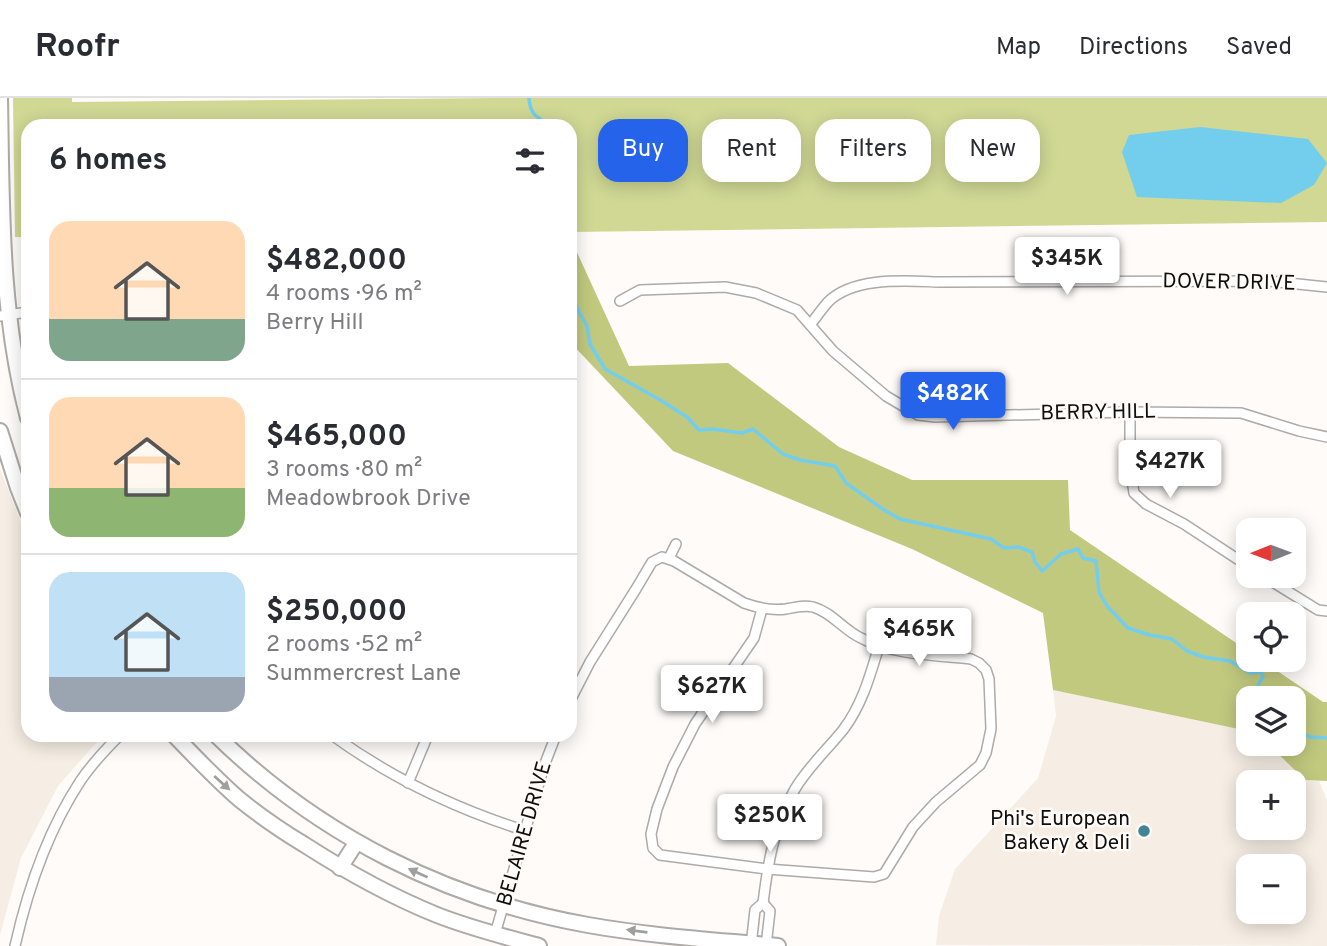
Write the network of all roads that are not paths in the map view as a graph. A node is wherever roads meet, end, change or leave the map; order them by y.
1 (0, 98) edge
2 (1327, 287) edge
3 (620, 301) dead end
4 (4, 315) edge
5 (811, 324) junction
6 (21, 391) edge
7 (1130, 412) junction
8 (0, 431) edge
9 (1327, 437) edge
10 (21, 496) edge
11 (676, 544) dead end
12 (670, 558) junction
13 (1236, 558) edge
14 (1282, 588) edge
15 (762, 609) junction
16 (1327, 611) edge
17 (879, 646) junction
18 (577, 687) edge
19 (113, 742) edge
20 (181, 742) edge
21 (223, 742) edge
22 (341, 742) edge
23 (425, 742) edge
24 (553, 742) edge
25 (408, 783) junction
26 (526, 831) junction
27 (356, 843) junction
28 (340, 867) junction
29 (767, 869) junction
30 (763, 903) junction
31 (505, 905) junction
32 (495, 934) junction
33 (763, 945) edge
34 (15, 946) edge
35 (540, 946) edge

1 - 4 main road
2 - 5 street, DOVER DRIVE
3 - 5 street, BERRY HILL
4 - 6 main road
5 - 7 street, BERRY HILL
7 - 9 street, BERRY HILL
7 - 13 street
8 - 10 main road
11 - 12 street
12 - 15 street
12 - 18 street
14 - 16 street
15 - 17 street
15 - 29 street
17 - 29 street
17 - 29 street
19 - 34 street
20 -> 28 main road
21 - 27 main road
22 - 25 street
23 - 25 street
24 - 26 street, BELAIRE DRIVE
25 - 26 street
26 - 31 street, BELAIRE DRIVE
27 - 28 main road
31 -> 27 main road
28 - 32 main road
29 - 30 street
30 - 33 street
30 - 33 street
31 - 32 street, BELAIRE DRIVE
33 -> 31 main road
32 - 35 main road

